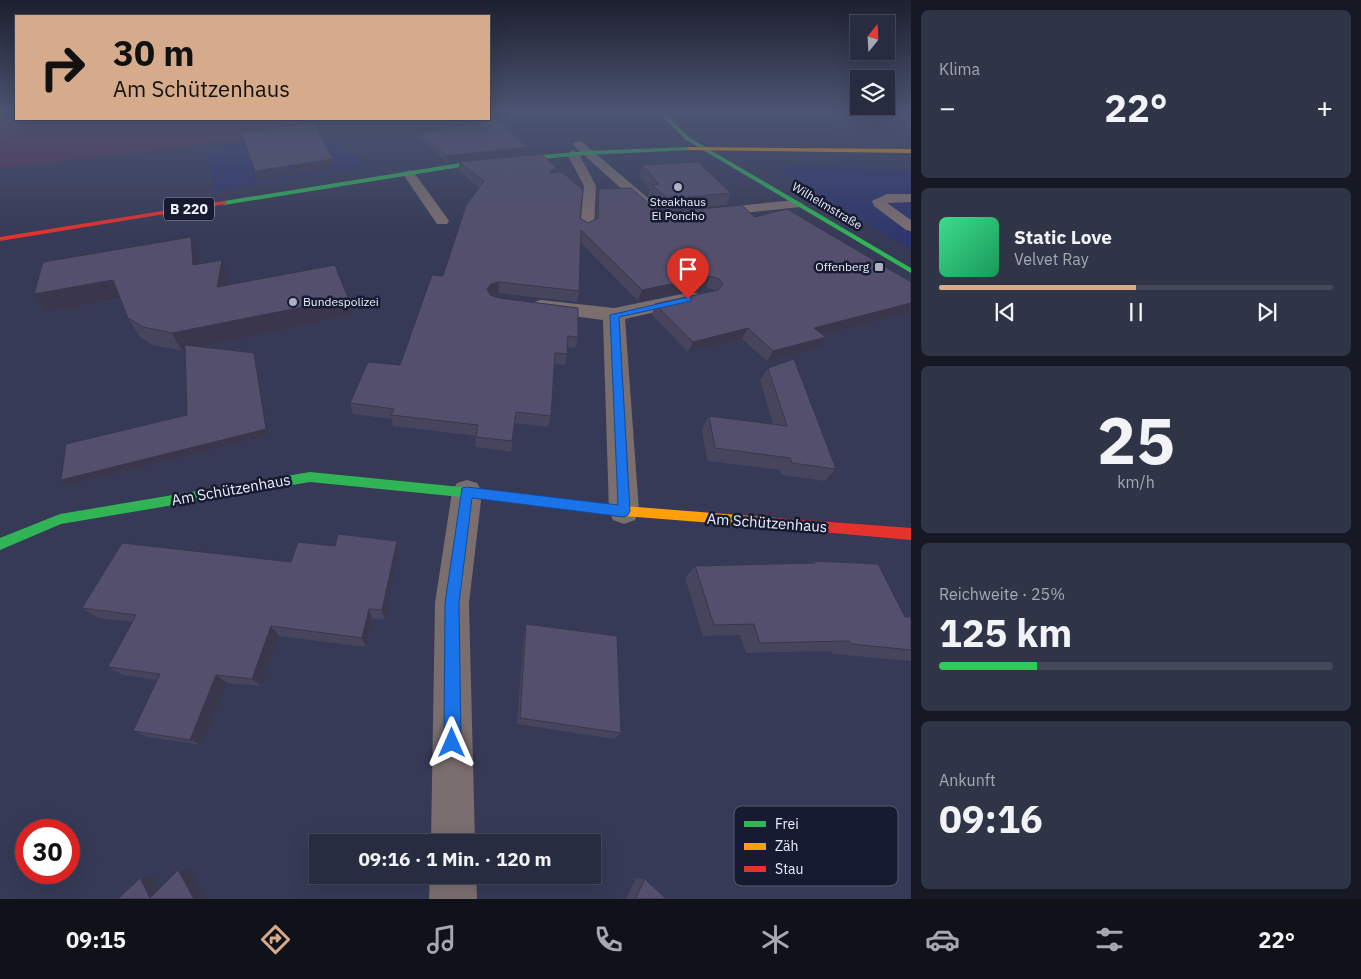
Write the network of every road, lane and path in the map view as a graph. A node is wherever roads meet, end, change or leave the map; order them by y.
1 (555, 153) edge
2 (580, 153) edge
3 (583, 153) edge
4 (712, 153) edge
5 (749, 153) edge
6 (409, 174) junction
7 (748, 175) junction
8 (911, 198) edge
9 (796, 204) junction
10 (700, 214) edge
11 (662, 218) edge
12 (442, 221) dead end
13 (911, 227) edge
14 (587, 228) edge
15 (0, 239) edge
16 (911, 271) edge
17 (706, 295) edge
18 (518, 303) edge
19 (614, 315) junction
20 (467, 492) junction
21 (624, 511) junction
22 (911, 534) edge
23 (0, 544) edge
24 (453, 834) edge
25 (453, 884) edge
26 (454, 899) edge

1 - 6 main road, B 220
2 - 14 lane
3 - 11 lane
4 - 7 main road, Wilhelmstraße
5 - 7 main road
6 - 12 lane
6 - 15 main road, B 220
7 - 9 main road, Wilhelmstraße
8 - 13 lane
9 - 10 lane
9 - 16 main road, Wilhelmstraße
17 - 19 street
18 - 19 street
19 - 21 street
20 - 21 main road, Am Schützenhaus
20 - 23 main road, Am Schützenhaus
20 - 24 street
21 - 22 main road, Am Schützenhaus
25 - 26 street

